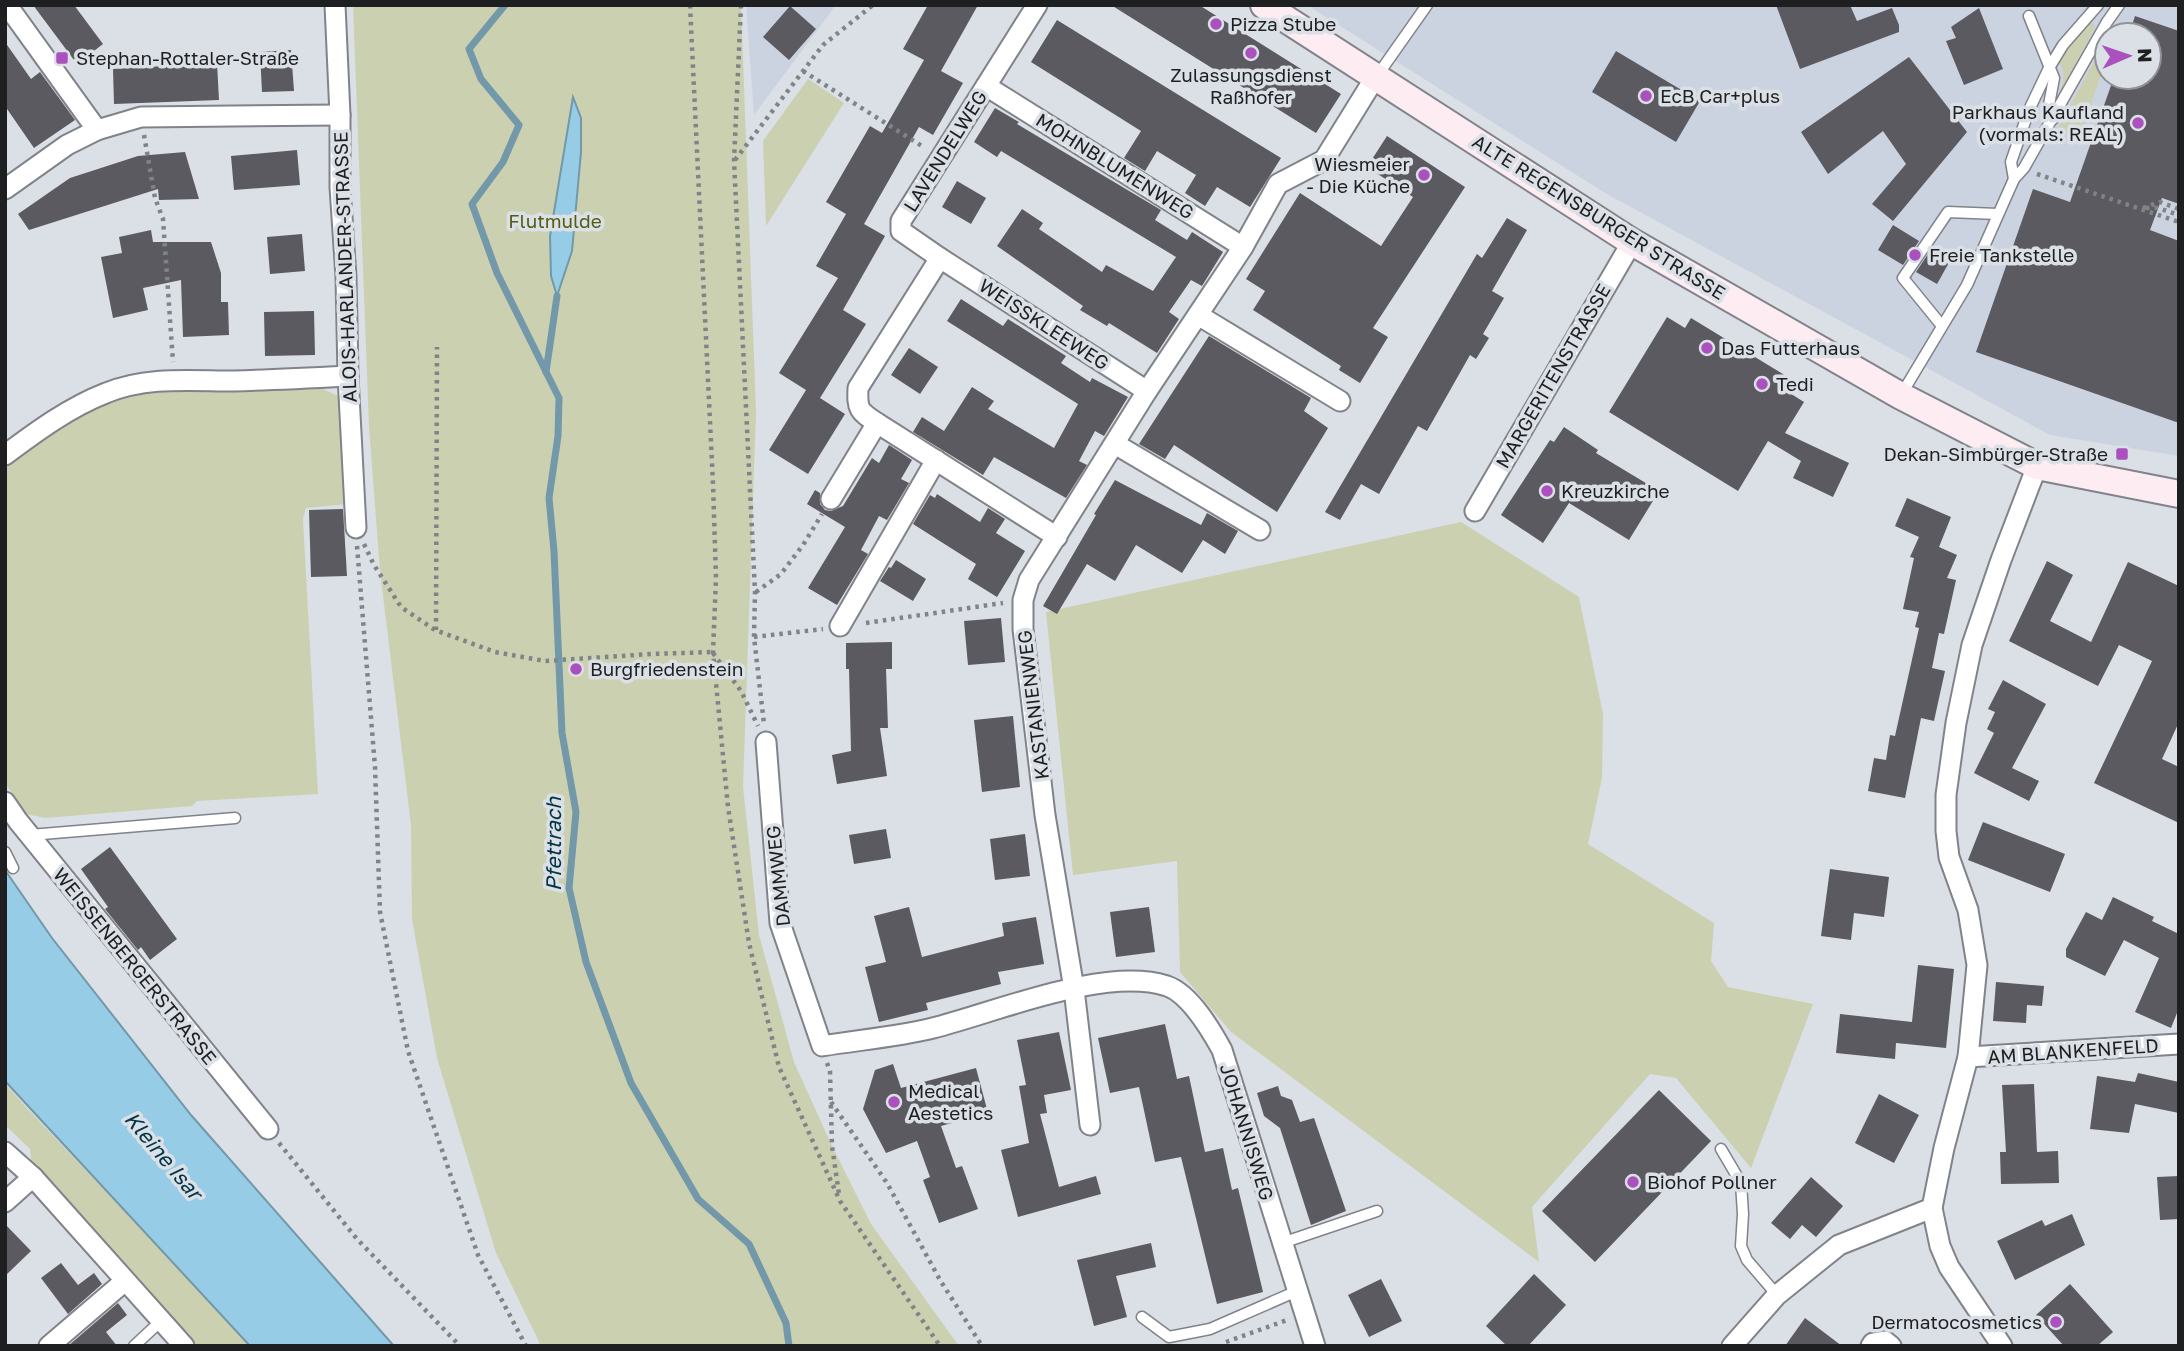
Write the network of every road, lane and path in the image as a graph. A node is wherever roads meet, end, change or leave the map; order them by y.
1 (7, 5) edge
2 (335, 5) edge
3 (690, 5) edge
4 (741, 5) edge
5 (873, 5) edge
6 (1037, 5) edge
7 (1264, 5) edge
8 (1427, 5) edge
9 (2098, 5) edge
10 (2119, 5) edge
11 (2029, 16) dead end
12 (2049, 68) junction
13 (803, 71) junction
14 (1376, 76) junction
15 (986, 86) junction
16 (340, 114) junction
17 (141, 117) junction
18 (2053, 119) junction
19 (97, 130) junction
20 (940, 158) junction
21 (734, 160) junction
22 (2024, 168) junction
23 (2014, 179) junction
24 (5, 189) edge
25 (2141, 208) junction
26 (2179, 209) edge
27 (1998, 214) junction
28 (2179, 215) edge
29 (2179, 222) edge
30 (1632, 242) junction
31 (1243, 247) junction
32 (940, 258) junction
33 (1198, 314) junction
34 (1942, 326) junction
35 (438, 347) dead end
36 (348, 376) junction
37 (174, 381) junction
38 (1147, 391) junction
39 (1901, 396) junction
40 (1340, 401) dead end
41 (877, 423) junction
42 (1115, 444) junction
43 (5, 454) edge
44 (936, 460) junction
45 (2036, 466) junction
46 (2179, 494) edge
47 (831, 499) joint
48 (1475, 510) dead end
49 (356, 528) junction
50 (1260, 530) dead end
51 (1057, 537) junction
52 (755, 593) junction
53 (1023, 600) junction
54 (839, 626) junction
55 (436, 630) junction
56 (754, 637) junction
57 (713, 653) junction
58 (766, 742) junction
59 (5, 802) edge
60 (235, 818) dead end
61 (29, 835) junction
62 (5, 852) edge
63 (13, 868) dead end
64 (1074, 989) junction
65 (2179, 1044) edge
66 (822, 1046) junction
67 (1968, 1057) junction
68 (831, 1102) junction
69 (1090, 1125) dead end
70 (268, 1129) joint
71 (1721, 1149) dead end
72 (5, 1152) edge
73 (33, 1177) junction
74 (5, 1202) edge
75 (840, 1202) dead end
76 (1932, 1208) junction
77 (1377, 1211) dead end
78 (1282, 1243) junction
79 (125, 1281) junction
80 (1297, 1290) junction
81 (1777, 1295) junction
82 (1305, 1313) junction
83 (1142, 1317) dead end
84 (162, 1320) junction
85 (50, 1346) edge
86 (134, 1346) edge
87 (184, 1346) edge
88 (460, 1346) edge
89 (526, 1346) edge
90 (982, 1346) edge
91 (1215, 1346) edge
92 (1315, 1346) edge
93 (1732, 1346) edge
94 (1871, 1346) edge
95 (1891, 1346) edge
96 (2002, 1346) edge

1 - 19 street
2 - 16 street, ALOIS-HARLANDER-STRASSE
3 - 57 path
4 - 21 path
5 - 13 path
6 - 15 street, LAVENDELWEG
7 - 14 street, ALTE REGENSBURGER STRASSE
8 - 14 lane
9 - 12 lane
10 - 18 lane
11 - 12 lane
12 - 18 lane
12 - 23 lane
13 - 20 path
13 - 21 path
14 - 30 street, ALTE REGENSBURGER STRASSE
14 - 31 street, KASTANIENWEG
15 - 20 street, LAVENDELWEG
15 - 31 street, MOHNBLUMENWEG
16 - 17 street
16 - 36 street, ALOIS-HARLANDER-STRASSE
17 - 19 street
17 - 37 path
18 - 22 lane
19 - 24 street
20 - 32 street, LAVENDELWEG
21 - 52 path
22 - 23 lane
22 - 25 path
23 - 27 lane
25 - 26 path
25 - 28 path
25 - 29 path
27 - 34 lane
27 - 34 lane
30 - 39 street, ALTE REGENSBURGER STRASSE
30 - 48 street, MARGERITENSTRASSE
31 - 33 street, KASTANIENWEG
32 - 38 street, WEISSKLEEWEG
32 - 41 street
33 - 38 street, KASTANIENWEG
33 - 40 street
34 - 39 lane
35 - 55 path
36 - 37 street
36 - 49 street, ALOIS-HARLANDER-STRASSE
37 - 43 street
38 - 42 street, KASTANIENWEG
39 - 45 street, ALTE REGENSBURGER STRASSE
41 - 44 street
41 - 47 street
42 - 50 street
42 - 51 street, KASTANIENWEG
44 - 51 street
44 - 54 street
45 - 46 street, ALTE REGENSBURGER STRASSE
45 - 67 street
47 - 52 path
49 - 55 path
49 - 89 path
51 - 53 street, KASTANIENWEG
52 - 56 path
53 - 54 path
53 - 64 street, KASTANIENWEG
54 - 56 path
55 - 57 path
56 - 58 path
57 - 58 path
58 - 66 street, DAMMWEG
59 - 61 street, WEISSENBERGERSTRASSE
60 - 61 lane
61 - 70 street, WEISSENBERGERSTRASSE
62 - 63 lane
64 - 66 street, JOHANNISWEG
64 - 69 street
64 - 78 street, JOHANNISWEG
65 - 67 street, AM BLANKENFELD
66 - 68 path
67 - 76 street
68 - 75 path
68 - 90 path
70 - 88 path
71 - 81 lane
72 - 73 street
73 - 74 street
73 - 79 street
76 - 81 street
76 - 96 street
77 - 78 lane
78 - 80 street, JOHANNISWEG
79 - 84 street
79 - 85 street
80 - 82 street, JOHANNISWEG
80 - 83 lane
81 - 93 street
82 - 91 path
82 - 92 street, JOHANNISWEG
84 - 86 lane
84 - 87 street
94 - 95 street

